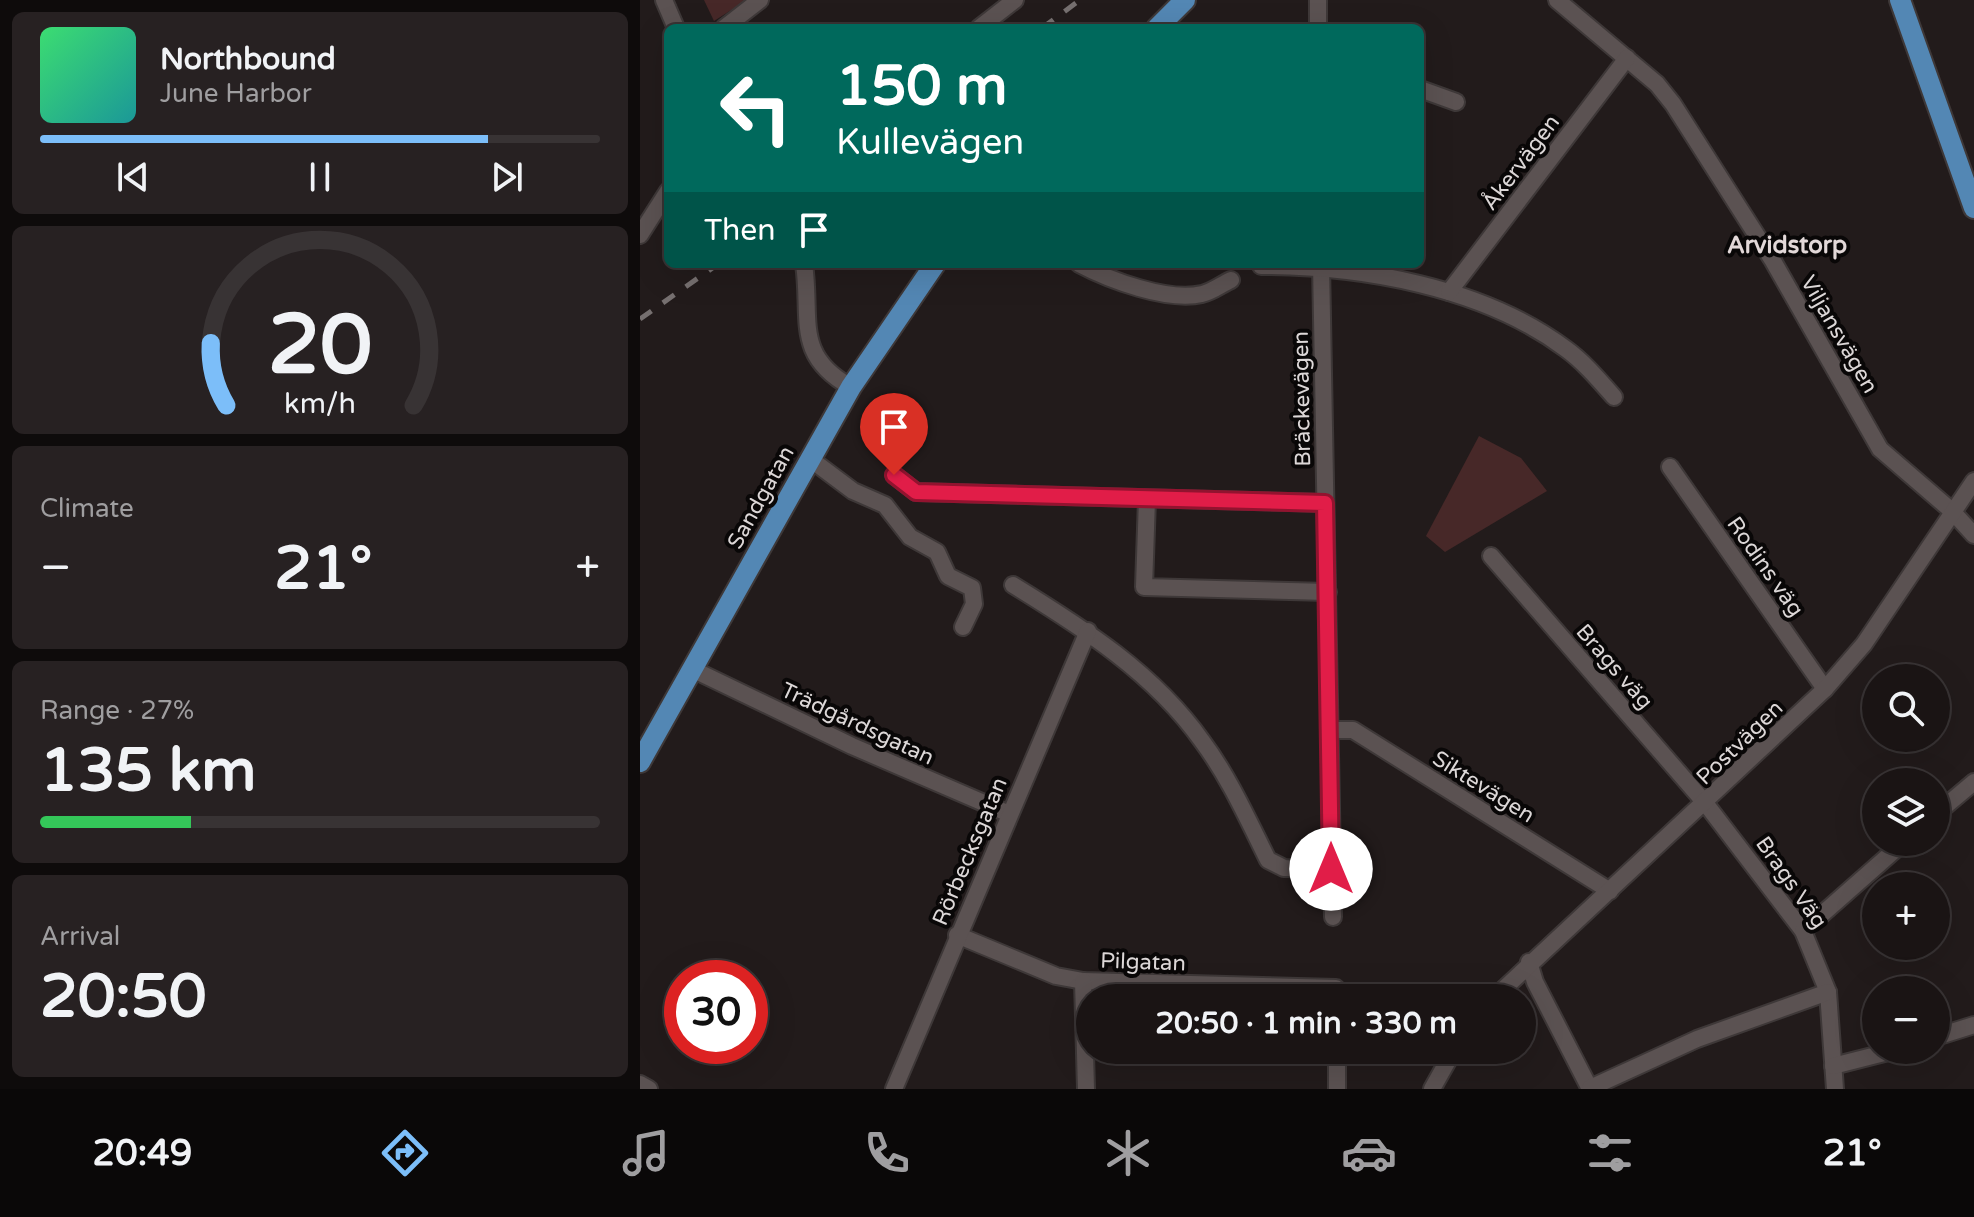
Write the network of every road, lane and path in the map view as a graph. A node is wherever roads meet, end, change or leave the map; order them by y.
1 (664, 0) edge
2 (760, 0) edge
3 (1015, 0) edge
4 (1185, 0) edge
5 (1318, 0) edge
6 (1557, 0) edge
7 (1900, 0) edge
8 (674, 24) edge
9 (729, 24) edge
10 (984, 24) edge
11 (1161, 24) edge
12 (1318, 24) edge
13 (1627, 58) junction
14 (1424, 90) edge
15 (1456, 102) dead end
16 (664, 197) edge
17 (1974, 208) edge
18 (640, 235) edge
19 (804, 268) edge
20 (932, 268) edge
21 (1089, 268) edge
22 (1321, 268) edge
23 (1335, 268) edge
24 (1231, 280) dead end
25 (1449, 292) junction
26 (851, 387) junction
27 (1614, 397) dead end
28 (809, 458) junction
29 (1670, 467) dead end
30 (894, 475) dead end
31 (1974, 481) edge
32 (1147, 499) junction
33 (1325, 503) junction
34 (1952, 511) junction
35 (1974, 535) edge
36 (1491, 556) dead end
37 (1013, 585) dead end
38 (1328, 592) junction
39 (963, 627) dead end
40 (1088, 631) junction
41 (692, 669) junction
42 (1825, 689) junction
43 (1331, 730) junction
44 (640, 762) edge
45 (1974, 782) edge
46 (1950, 802) edge
47 (1706, 804) junction
48 (1007, 813) junction
49 (1888, 856) edge
50 (1331, 869) junction
51 (1610, 891) junction
52 (1333, 917) dead end
53 (1803, 931) junction
54 (957, 935) junction
55 (1529, 962) junction
56 (1083, 981) junction
57 (1235, 984) edge
58 (1508, 984) edge
59 (1828, 992) junction
60 (1974, 1025) edge
61 (1950, 1033) edge
62 (1862, 1059) edge
63 (1337, 1064) edge
64 (1446, 1064) edge
65 (1833, 1066) junction
66 (640, 1084) edge
67 (649, 1089) edge
68 (894, 1089) edge
69 (1086, 1089) edge
70 (1337, 1089) edge
71 (1432, 1089) edge
72 (1590, 1089) edge
73 (1835, 1089) edge

1 - 8 street
2 - 9 street
3 - 10 street
4 - 11 main road
5 - 12 street
6 - 13 street, Viljansvägen
7 - 17 main road
13 - 25 street, Åkervägen
13 - 34 street, Viljansvägen
14 - 15 street
16 - 18 street
19 - 26 street
20 - 26 main road, Sandgatan
21 - 24 street
22 - 33 street, Bräckevägen
23 - 25 street
25 - 27 street
26 - 28 main road, Sandgatan
28 - 39 street
28 - 41 main road, Sandgatan
29 - 42 street, Rodins väg
30 - 32 street
31 - 34 street, Postvägen
32 - 33 street
32 - 38 street
33 - 38 street, Bräckevägen
34 - 35 street, Viljansvägen
34 - 42 street, Postvägen
36 - 47 street, Brags väg
37 - 40 street
38 - 43 street, Bräckevägen
40 - 48 street, Rörbecksgatan
40 - 50 street
41 - 44 main road, Sandgatan
41 - 48 street, Trädgårdsgatan
42 - 47 street, Postvägen
43 - 50 street, Bräckevägen
43 - 51 street, Siktevägen
45 - 46 street
47 - 51 street, Postvägen
47 - 53 street, Brags Väg
48 - 54 street, Rörbecksgatan
49 - 53 street
50 - 52 street, Bräckevägen
51 - 55 street, Postvägen
53 - 59 street, Brags Väg
54 - 56 street, Pilgatan
54 - 68 street, Rörbecksgatan
55 - 58 street, Postvägen
55 - 72 street
56 - 57 street, Pilgatan
56 - 69 street
59 - 65 street, Brags Väg
59 - 72 street
60 - 61 street
62 - 65 street
63 - 70 street
64 - 71 street
65 - 73 street, Brags Väg
66 - 67 street

